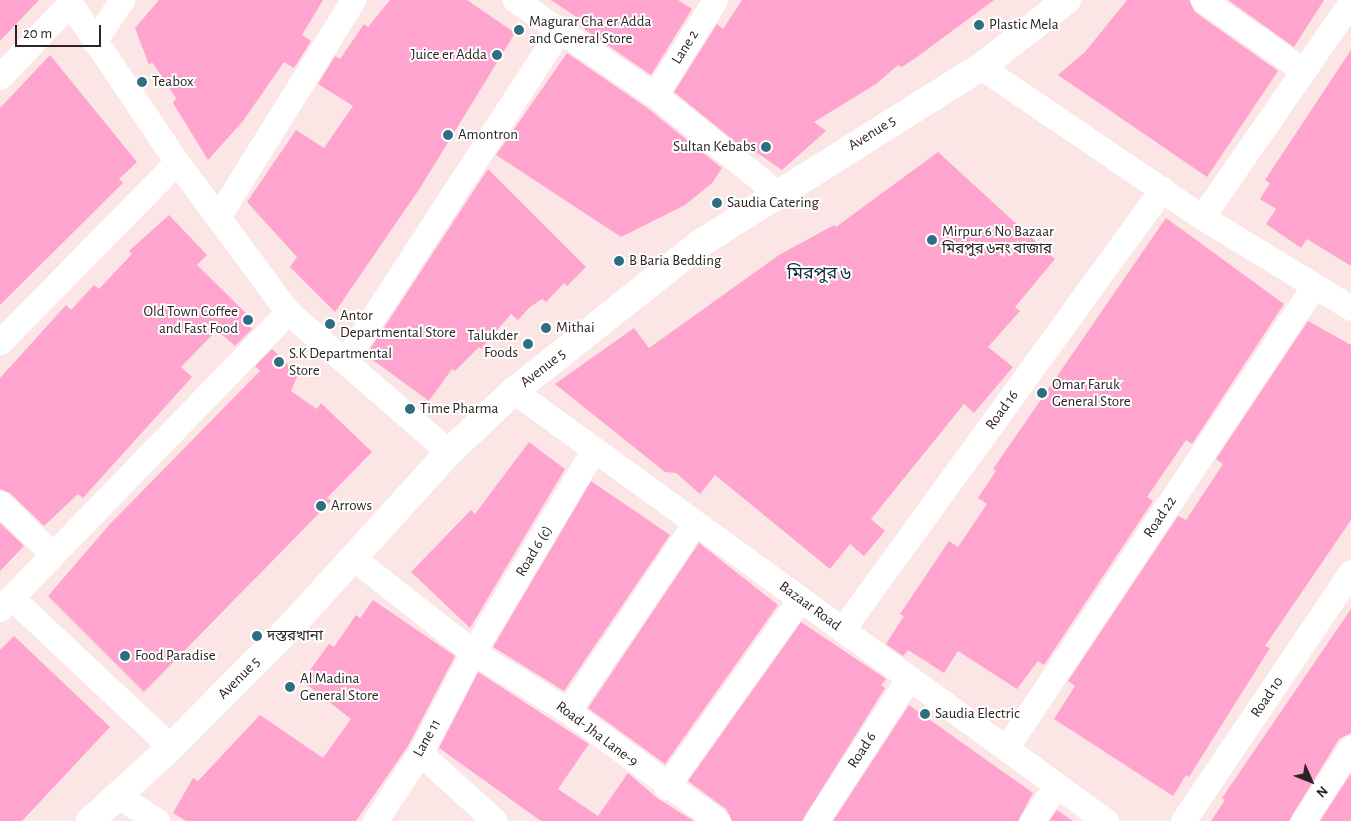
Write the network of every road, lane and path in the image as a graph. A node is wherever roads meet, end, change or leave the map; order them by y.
1 (122, 0) edge
2 (354, 0) edge
3 (515, 0) edge
4 (715, 0) edge
5 (1067, 0) edge
6 (1202, 0) edge
7 (69, 1) edge
8 (1351, 2) edge
9 (560, 30) junction
10 (94, 40) junction
11 (981, 66) junction
12 (1304, 71) junction
13 (0, 77) edge
14 (655, 95) junction
15 (177, 162) junction
16 (1162, 190) junction
17 (776, 192) junction
18 (218, 217) junction
19 (1202, 218) junction
20 (1314, 286) junction
21 (1351, 308) edge
22 (288, 312) junction
23 (0, 342) edge
24 (346, 359) junction
25 (514, 391) junction
26 (594, 449) junction
27 (449, 452) junction
28 (0, 503) edge
29 (695, 523) junction
30 (52, 554) junction
31 (353, 558) junction
32 (1351, 572) edge
33 (800, 599) junction
34 (6, 603) edge
35 (842, 630) junction
36 (473, 652) junction
37 (909, 678) junction
38 (568, 711) junction
39 (171, 747) junction
40 (1351, 747) edge
41 (1006, 748) junction
42 (420, 753) junction
43 (1056, 786) junction
44 (666, 787) junction
45 (117, 795) junction
46 (90, 821) edge
47 (156, 821) edge
48 (375, 821) edge
49 (495, 821) edge
50 (718, 821) edge
51 (816, 821) edge
52 (1032, 821) edge
53 (1106, 821) edge
54 (1182, 821) edge
55 (1303, 821) edge

1 - 10 street
2 - 18 street
3 - 9 street
4 - 14 street, Lane 2
5 - 11 street, Avenue 5
6 - 12 street
7 - 10 street
7 - 13 street
8 - 12 street
9 - 14 street
9 - 24 street
10 - 15 street
11 - 16 street
11 - 17 street, Avenue 5
12 - 19 street
14 - 17 street
15 - 18 street
15 - 23 street
16 - 19 street
16 - 35 street, Road 16
17 - 25 street, Avenue 5
18 - 22 street
19 - 20 street
20 - 21 street
20 - 41 street, Road 22
22 - 24 street
22 - 30 street
24 - 27 street
25 - 26 street, Bazaar Road
25 - 27 street, Avenue 5
26 - 29 street, Bazaar Road
26 - 36 street, Road 6 (c)
27 - 31 street, Avenue 5
28 - 30 street
29 - 33 street, Bazaar Road
29 - 38 street
30 - 34 street
31 - 36 street, Road- Jha Lane-9
31 - 39 street, Avenue 5
32 - 54 street, Road 10
33 - 35 street, Bazaar Road
33 - 44 street
34 - 39 street
35 - 37 street, Bazaar Road
36 - 38 street, Road- Jha Lane-9
36 - 42 street, Lane 11
37 - 41 street, Bazaar Road
37 - 51 street, Road 6
38 - 44 street, Road- Jha Lane-9
39 - 45 street, Avenue 5
40 - 55 street
41 - 43 street, Bazaar Road
42 - 48 street, Lane 11
42 - 49 street
43 - 52 street
43 - 53 street, Bazaar Road
44 - 50 street, Road- Jha Lane-9
45 - 46 street, Avenue 5
45 - 47 street

